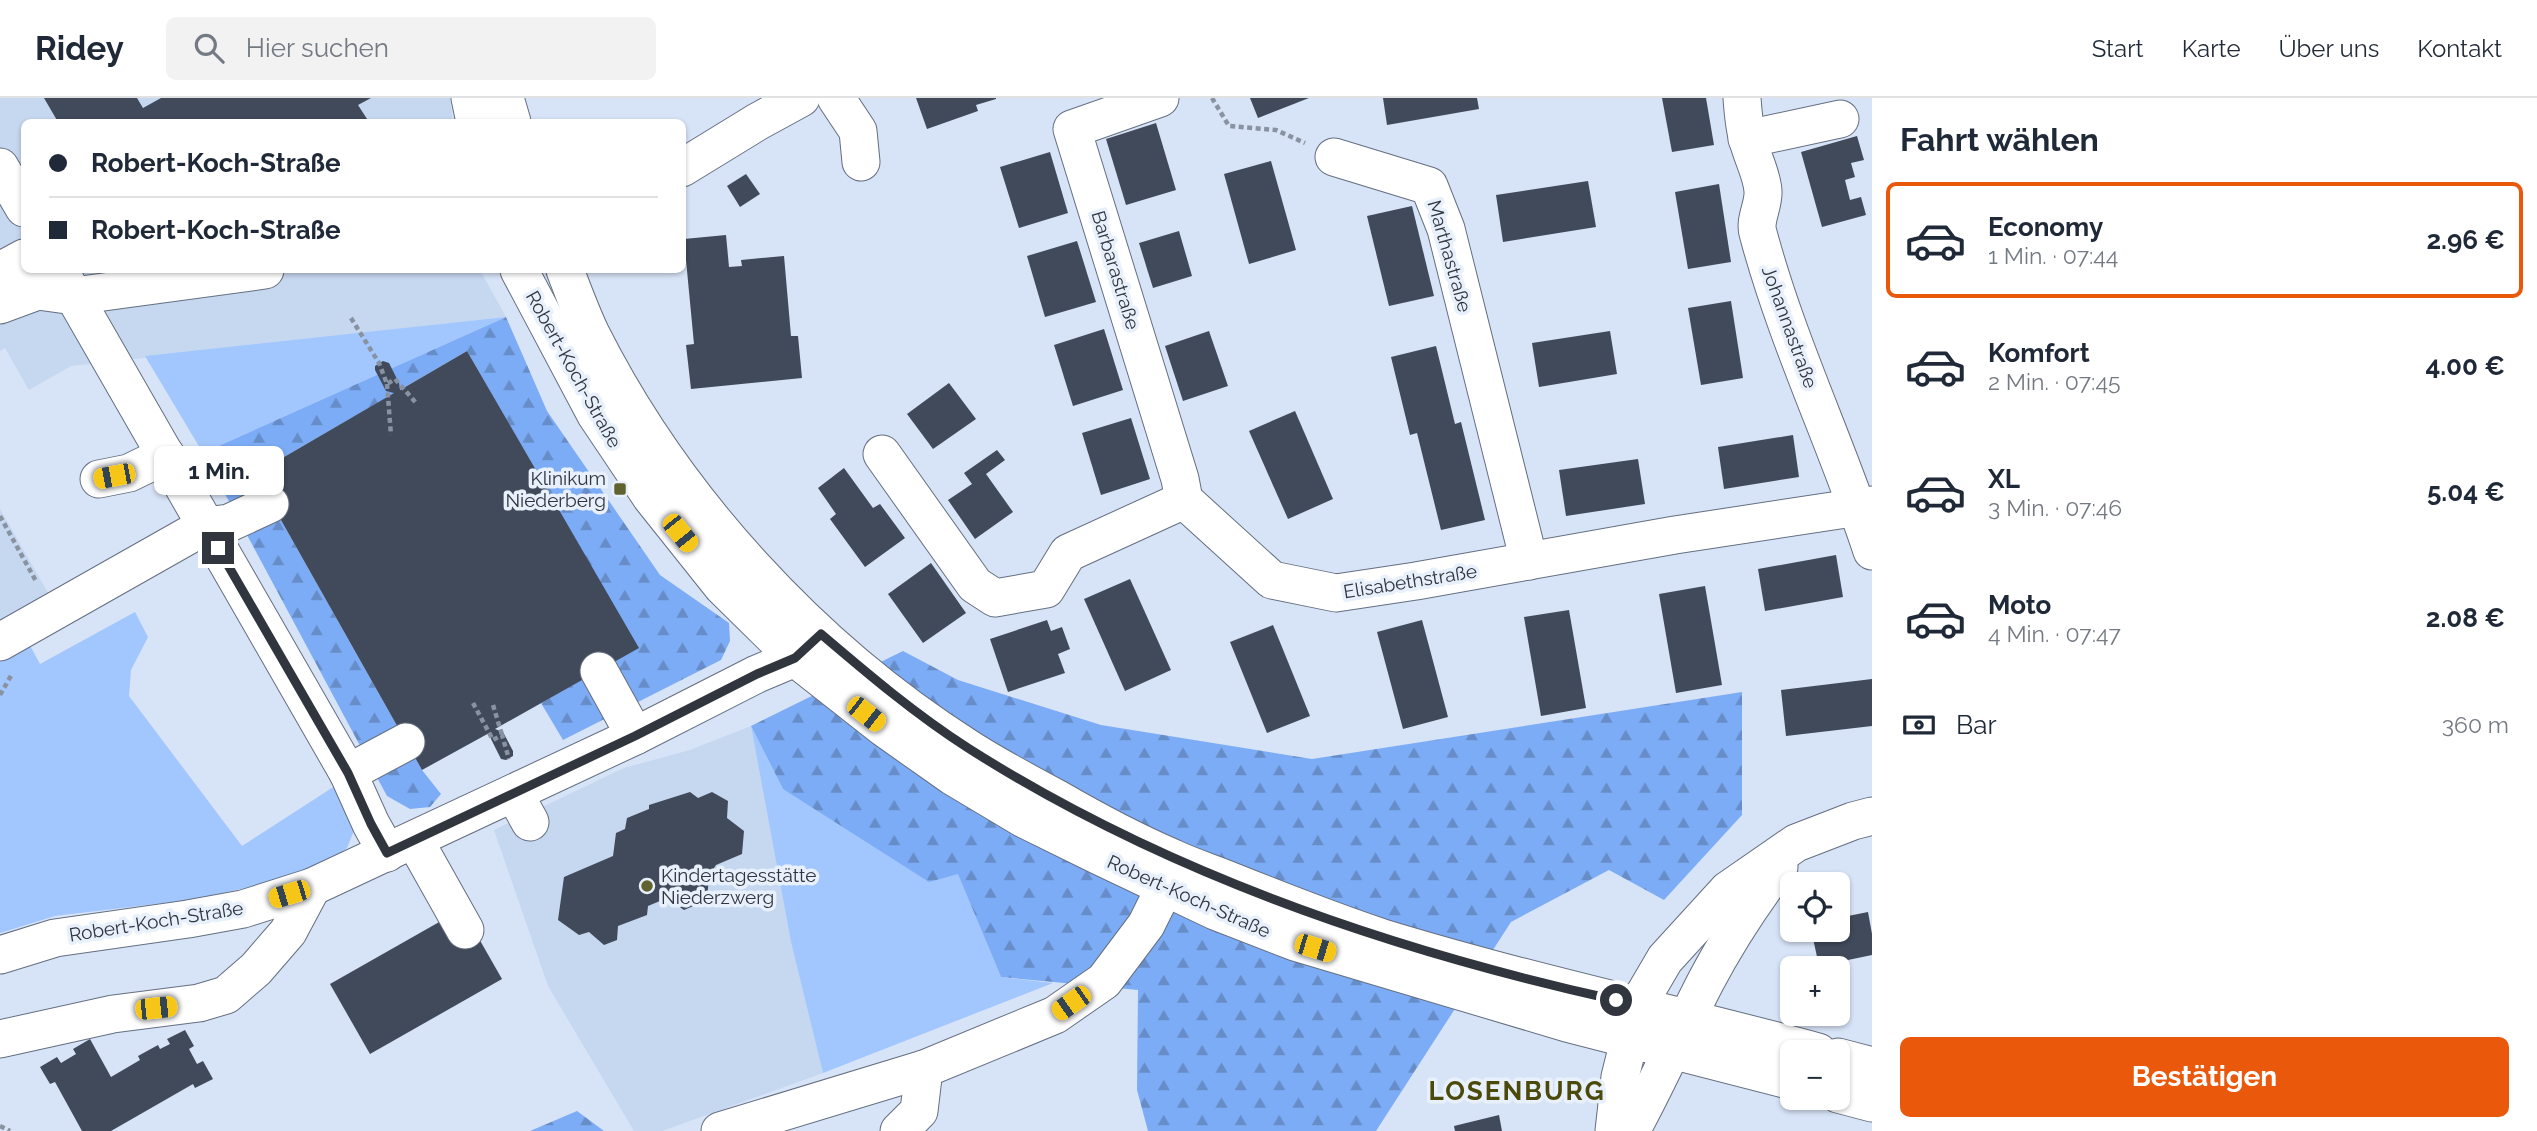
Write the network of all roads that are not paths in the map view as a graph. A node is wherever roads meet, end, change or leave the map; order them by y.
1 (470, 98) edge
2 (505, 98) edge
3 (801, 98) edge
4 (836, 98) edge
5 (1160, 98) edge
6 (1742, 98) edge
7 (474, 119) edge
8 (511, 119) edge
9 (1840, 119) dead end
10 (757, 122) junction
11 (686, 137) edge
12 (1747, 139) junction
13 (1334, 157) road end
14 (861, 162) dead end
15 (686, 166) edge
16 (0, 167) edge
17 (21, 203) edge
18 (21, 260) edge
19 (0, 271) edge
20 (219, 273) edge
21 (521, 273) edge
22 (566, 273) edge
23 (67, 283) edge
24 (0, 305) edge
25 (883, 454) dead end
26 (166, 456) junction
27 (99, 479) dead end
28 (1184, 500) junction
29 (270, 504) dead end
30 (1865, 505) edge
31 (205, 526) junction
32 (1872, 551) edge
33 (1529, 561) junction
34 (0, 642) edge
35 (808, 646) junction
36 (599, 671) dead end
37 (635, 736) junction
38 (406, 741) dead end
39 (353, 785) junction
40 (1872, 816) edge
41 (1796, 844) junction
42 (401, 847) junction
43 (1169, 873) junction
44 (312, 887) junction
45 (465, 930) dead end
46 (0, 955) edge
47 (1633, 1022) junction
48 (1679, 1034) junction
49 (0, 1039) edge
50 (1780, 1047) edge
51 (1850, 1060) edge
52 (1872, 1066) edge
53 (924, 1069) junction
54 (1780, 1076) edge
55 (1850, 1097) edge
56 (1872, 1103) edge
57 (720, 1131) edge
58 (899, 1131) edge
59 (1614, 1131) edge
60 (1631, 1131) edge

1 - 7 street
2 - 8 street
3 - 10 street
4 - 14 street
5 - 28 street, Barbarastraße
6 - 12 street, Johannastraße
9 - 12 street
10 - 11 street
10 - 15 street
12 - 30 street, Johannastraße
13 - 33 street, Marthastraße
16 - 17 street
18 - 19 street
20 - 23 street
21 - 35 street, Robert-Koch-Straße
22 - 35 street, Robert-Koch-Straße
23 - 24 street
23 - 26 street
25 - 28 street
26 - 27 street
26 - 31 street
28 - 33 street, Elisabethstraße
29 - 31 street
30 - 32 street, Johannastraße
30 - 33 street, Elisabethstraße
31 - 34 street
31 - 39 street
35 - 37 street, Robert-Koch-Straße
35 - 43 street, Robert-Koch-Straße
36 - 37 street
37 - 42 street, Robert-Koch-Straße
38 - 39 street
39 - 42 street
40 - 41 street
41 - 47 street
41 - 48 street
42 - 44 street, Robert-Koch-Straße
42 - 45 street
43 - 47 street, Robert-Koch-Straße
43 - 53 street
44 - 46 street, Robert-Koch-Straße
44 - 49 street
47 - 48 street, Robert-Koch-Straße
47 - 59 street
48 - 50 street, Robert-Koch-Straße
48 - 54 street, Robert-Koch-Straße
48 - 60 street
51 - 52 street
53 - 57 street
53 - 58 street
55 - 56 street

